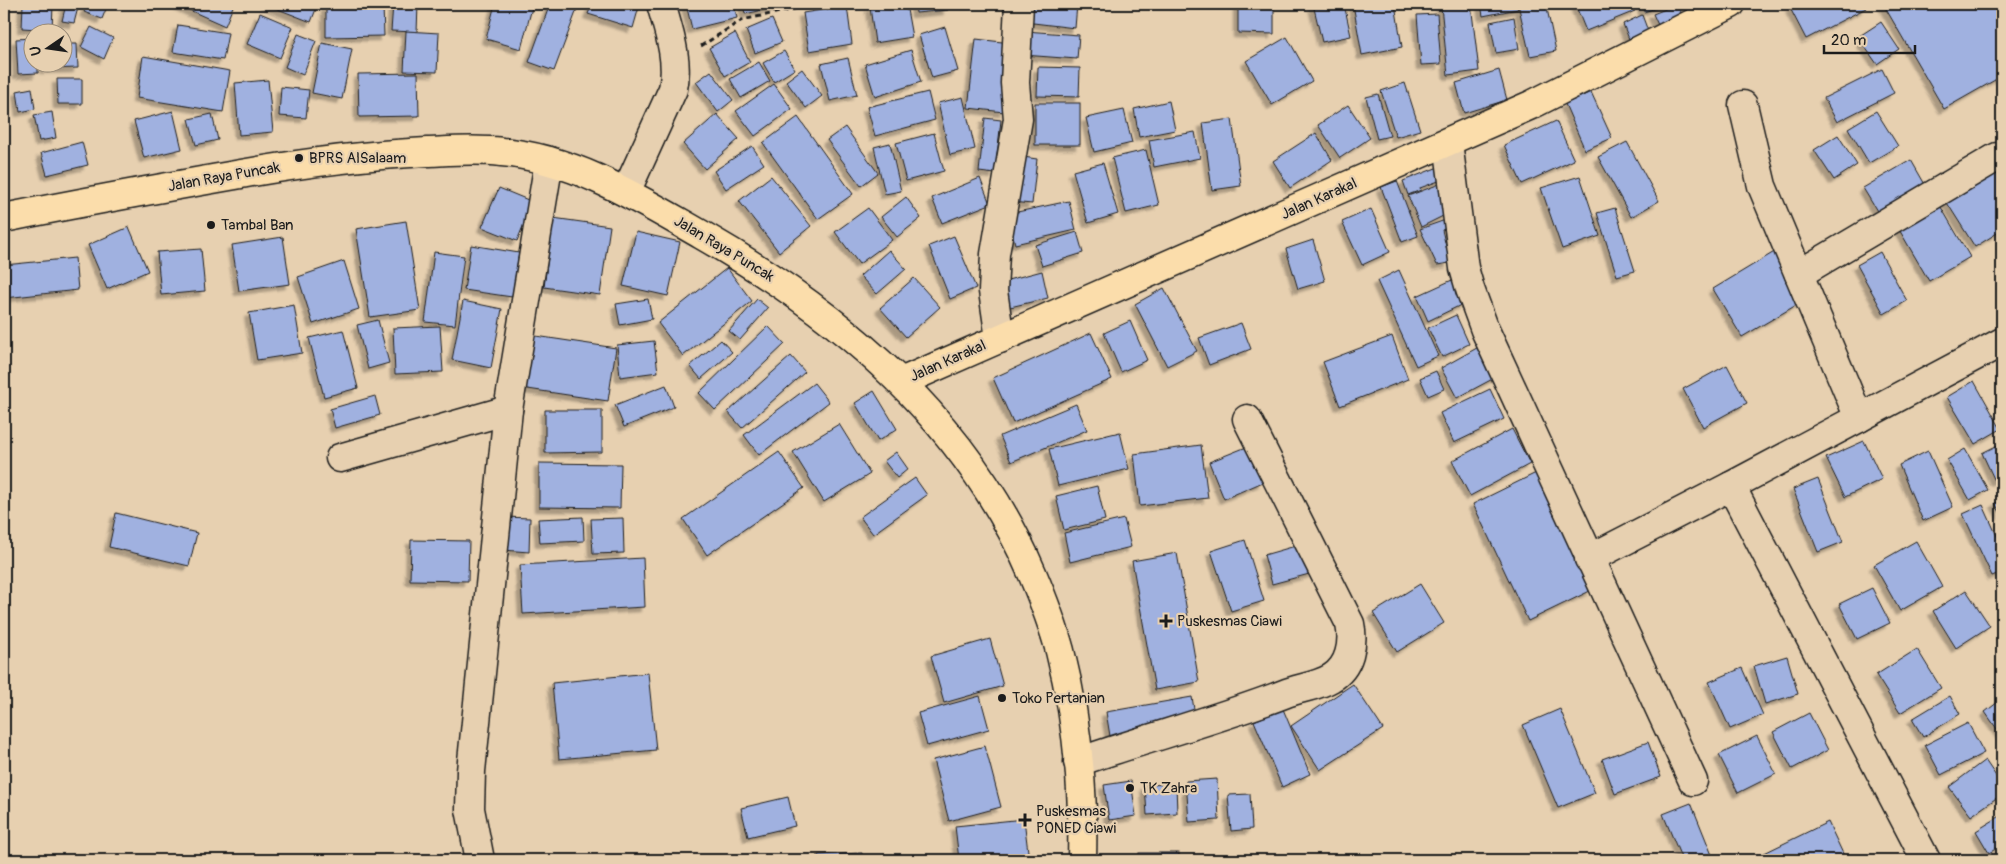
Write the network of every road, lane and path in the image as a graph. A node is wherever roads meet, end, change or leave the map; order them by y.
1 (661, 4) edge
2 (818, 4) edge
3 (1019, 4) edge
4 (1732, 4) edge
5 (675, 62) junction
6 (1743, 105) dead end
7 (1448, 142) junction
8 (1997, 157) dead end
9 (548, 160) junction
10 (626, 192) junction
11 (4, 218) edge
12 (1799, 274) junction
13 (1000, 339) junction
14 (2002, 342) edge
15 (901, 382) junction
16 (508, 410) junction
17 (1859, 418) junction
18 (1247, 419) dead end
19 (340, 458) dead end
20 (1731, 486) junction
21 (1589, 559) junction
22 (1078, 762) junction
23 (1693, 781) dead end
24 (480, 860) edge
25 (1082, 860) edge
26 (1926, 860) edge

1 - 5 street
2 - 5 path
3 - 13 street
4 - 7 main road, Jalan Karakal
5 - 10 street
6 - 12 street
7 - 13 main road, Jalan Karakal
7 - 21 street
8 - 12 street
9 - 10 main road, Jalan Raya Puncak
9 - 11 main road, Jalan Raya Puncak
9 - 16 street
10 - 15 main road, Jalan Raya Puncak
12 - 17 street
13 - 15 main road, Jalan Karakal
14 - 17 street
15 - 22 main road, Jalan Raya Puncak
16 - 19 street
16 - 24 street
17 - 20 street
18 - 22 street
20 - 21 street
20 - 26 street
21 - 23 street
22 - 25 main road, Jalan Raya Puncak

